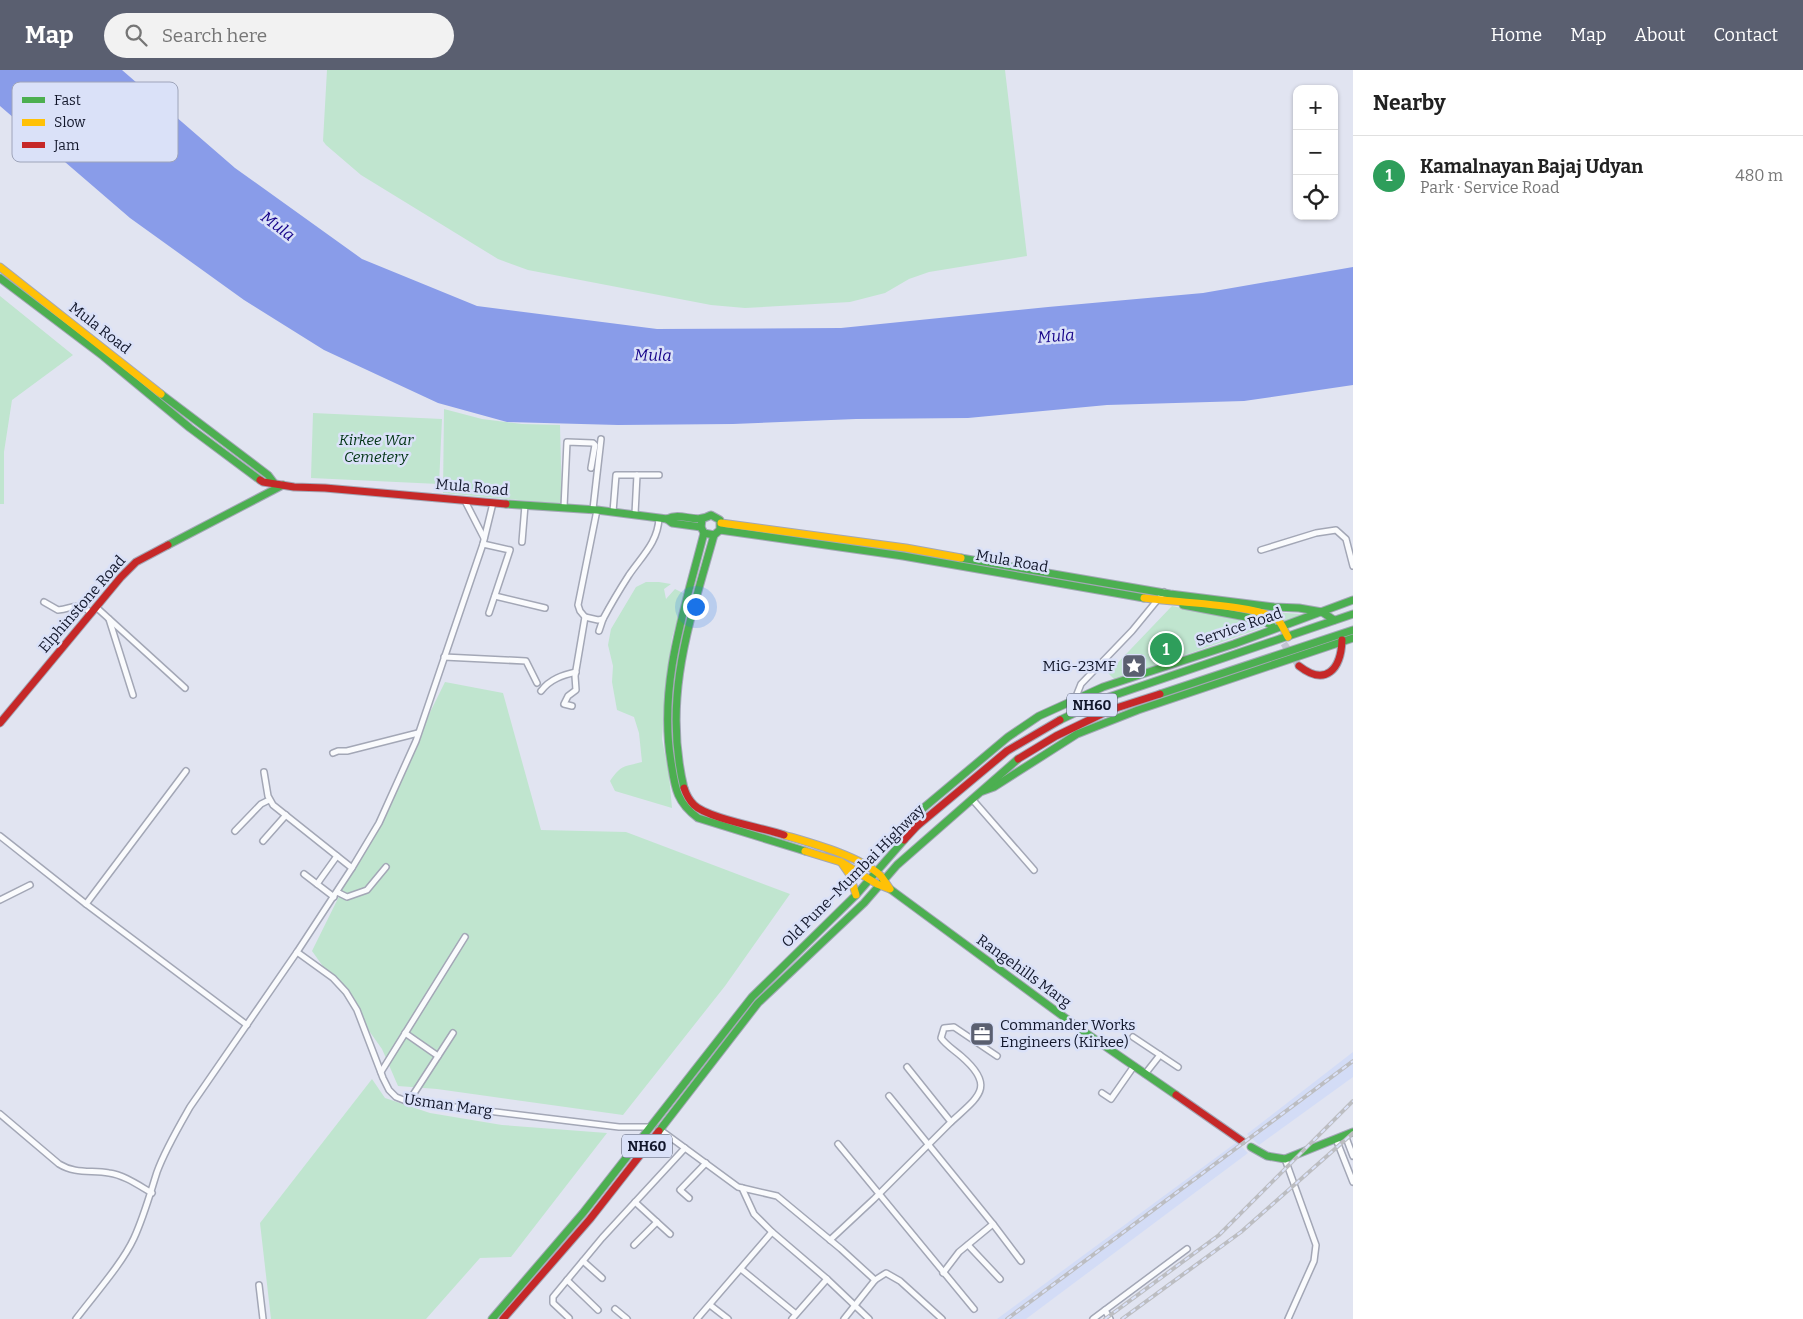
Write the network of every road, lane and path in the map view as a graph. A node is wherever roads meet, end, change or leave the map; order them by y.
1 (1, 269) edge
2 (0, 278) edge
3 (166, 403) junction
4 (209, 431) junction
5 (203, 438) junction
6 (601, 439) dead end
7 (591, 468) dead end
8 (637, 475) junction
9 (659, 475) dead end
10 (274, 483) junction
11 (284, 485) junction
12 (465, 501) junction
13 (493, 503) junction
14 (525, 505) junction
15 (564, 508) junction
16 (595, 509) junction
17 (613, 512) junction
18 (635, 514) junction
19 (659, 518) junction
20 (702, 527) junction
21 (718, 529) junction
22 (484, 541) junction
23 (522, 542) dead end
24 (1261, 550) dead end
25 (1353, 566) edge
26 (1164, 592) junction
27 (495, 596) junction
28 (1156, 600) junction
29 (1353, 600) edge
30 (44, 602) dead end
31 (1172, 602) junction
32 (544, 608) dead end
33 (94, 610) junction
34 (489, 612) dead end
35 (1322, 612) junction
36 (1353, 614) edge
37 (585, 617) junction
38 (603, 618) junction
39 (109, 619) junction
40 (1334, 620) junction
41 (1272, 626) tunnel mouth
42 (1283, 626) junction
43 (1353, 630) edge
44 (599, 631) dead end
45 (1288, 638) junction
46 (1341, 638) junction
47 (1353, 638) edge
48 (444, 657) junction
49 (1299, 666) tunnel mouth
50 (576, 672) junction
51 (536, 683) dead end
52 (185, 688) dead end
53 (541, 691) dead end
54 (133, 696) dead end
55 (1075, 699) junction
56 (572, 706) dead end
57 (0, 722) edge
58 (418, 733) junction
59 (333, 753) dead end
60 (186, 771) dead end
61 (264, 772) dead end
62 (972, 799) junction
63 (269, 800) junction
64 (286, 814) junction
65 (917, 826) junction
66 (235, 831) dead end
67 (0, 836) edge
68 (263, 841) dead end
69 (337, 856) junction
70 (841, 862) junction
71 (386, 867) dead end
72 (352, 868) junction
73 (1034, 870) dead end
74 (876, 873) junction
75 (304, 874) dead end
76 (870, 879) junction
77 (885, 879) junction
78 (317, 884) junction
79 (30, 885) dead end
80 (879, 886) junction
81 (890, 889) junction
82 (335, 894) junction
83 (856, 895) junction
84 (0, 900) edge
85 (86, 904) junction
86 (465, 937) dead end
87 (297, 952) junction
88 (247, 1025) junction
89 (405, 1033) junction
90 (452, 1033) dead end
91 (1133, 1037) dead end
92 (1160, 1055) junction
93 (438, 1056) junction
94 (997, 1056) dead end
95 (1134, 1066) junction
96 (906, 1067) dead end
97 (1178, 1067) dead end
98 (380, 1072) junction
99 (1145, 1074) junction
100 (1102, 1093) dead end
101 (889, 1096) dead end
102 (409, 1101) junction
103 (0, 1114) edge
104 (950, 1122) junction
105 (650, 1127) junction
106 (660, 1129) junction
107 (1353, 1132) edge
108 (1345, 1136) junction
109 (1336, 1139) junction
110 (1242, 1141) dead end
111 (838, 1144) dead end
112 (930, 1144) junction
113 (1251, 1147) dead end
114 (685, 1148) junction
115 (1353, 1156) edge
116 (1285, 1159) junction
117 (706, 1163) junction
118 (1353, 1182) edge
119 (742, 1188) junction
120 (152, 1192) junction
121 (878, 1195) junction
122 (690, 1198) dead end
123 (635, 1202) junction
124 (657, 1222) junction
125 (993, 1224) junction
126 (772, 1232) junction
127 (670, 1234) dead end
128 (830, 1240) junction
129 (634, 1245) dead end
130 (968, 1245) junction
131 (1187, 1249) dead end
132 (583, 1261) junction
133 (1021, 1261) dead end
134 (741, 1269) junction
135 (943, 1273) junction
136 (602, 1278) dead end
137 (827, 1279) junction
138 (1000, 1279) dead end
139 (567, 1280) junction
140 (875, 1280) junction
141 (259, 1284) dead end
142 (710, 1305) junction
143 (856, 1305) junction
144 (615, 1309) dead end
145 (974, 1309) dead end
146 (598, 1310) dead end
147 (1105, 1310) junction
148 (794, 1317) edge
149 (569, 1318) edge
150 (76, 1319) edge
151 (263, 1319) edge
152 (492, 1319) edge
153 (503, 1319) edge
154 (627, 1319) edge
155 (696, 1319) edge
156 (728, 1319) edge
157 (844, 1319) edge
158 (869, 1319) edge
159 (942, 1319) edge
160 (1093, 1319) edge
161 (1110, 1319) edge
162 (1288, 1319) edge

1 - 3 main road, Mula Road
2 - 3 main road, Mula Road
3 - 4 main road, Mula Road
3 - 5 main road, Mula Road
4 - 5 main road
4 - 10 main road, Mula Road
5 - 10 main road, Mula Road
6 - 16 street
7 - 15 street
8 - 9 street
8 - 17 street
8 - 18 street
10 - 11 main road, Mula Road
11 - 12 main road, Mula Road
11 - 33 main road, Elphinstone Road
12 - 13 main road, Mula Road
12 - 22 street
13 - 14 main road, Mula Road
13 - 22 street
14 - 15 main road, Mula Road
14 - 23 street
15 - 16 main road, Mula Road
16 - 17 main road, Mula Road
16 - 37 street
17 - 18 main road, Mula Road
18 - 19 main road, Mula Road
19 - 20 main road, Mula Road
19 - 38 street
20 - 21 main road, Mula Road
20 - 21 main road, Mula Road
20 - 70 main road
21 - 26 main road
21 - 28 main road, Mula Road
21 - 74 main road
22 - 27 street
22 - 48 street
24 - 25 street
26 - 28 street
26 - 35 main road
27 - 32 street
27 - 34 street
28 - 31 main road, Mula Road
28 - 55 street
29 - 35 main road, Service Road
30 - 33 street
31 - 41 main road
31 - 42 main road, Mula Road
33 - 39 street
33 - 57 main road, Elphinstone Road
35 - 40 main road
35 - 42 main road, Service Road
36 - 40 main road, Old Pune–Mumbai Highway / NH60
37 - 38 street
37 - 50 street
38 - 44 street
39 - 52 street
39 - 54 street
40 - 45 main road, Old Pune–Mumbai Highway / NH60
42 - 45 main road
42 - 55 main road, Service Road
43 - 46 main road, Old Pune–Mumbai Highway / NH60
45 - 65 main road, Old Pune–Mumbai Highway / NH60
46 - 47 main road
46 - 49 main road
46 - 62 main road, Old Pune–Mumbai Highway / NH60
48 - 51 street
48 - 58 street
50 - 53 street
50 - 56 street
55 - 65 main road, Service Road
58 - 59 street
58 - 72 street
60 - 85 street
61 - 63 street
62 - 73 street
62 - 77 main road, Old Pune–Mumbai Highway / NH60
63 - 64 street
63 - 66 street
64 - 68 street
64 - 69 street
65 - 74 main road, Old Pune–Mumbai Highway / NH60
67 - 85 street
69 - 72 street
69 - 78 street
70 - 76 main road
70 - 83 main road
71 - 82 street
72 - 82 street
74 - 76 main road, Old Pune–Mumbai Highway / NH60
74 - 77 main road
75 - 78 street
76 - 80 main road
76 - 83 main road, Old Pune–Mumbai Highway / NH60
77 - 80 main road, Old Pune–Mumbai Highway / NH60
77 - 81 main road
78 - 82 street
79 - 84 street
80 - 81 main road
80 - 106 main road, Old Pune–Mumbai Highway / NH60
81 - 95 main road, Rangehills Marg
82 - 87 street
83 - 105 main road, Old Pune–Mumbai Highway / NH60
85 - 88 street
86 - 89 street
87 - 88 street
87 - 98 street, Usman Marg
88 - 120 street
89 - 93 street
89 - 98 street
90 - 93 street
91 - 92 street
92 - 97 street
92 - 99 street
93 - 102 street
94 - 104 street
95 - 99 main road, Rangehills Marg
95 - 100 street
96 - 104 street
98 - 102 street, Usman Marg
99 - 110 main road, Rangehills Marg
101 - 112 street
102 - 105 street, Usman Marg
103 - 120 street
104 - 112 street
105 - 152 main road, Old Pune–Mumbai Highway / NH60
106 - 114 street
106 - 153 main road, Old Pune–Mumbai Highway / NH60
107 - 108 main road
108 - 109 main road
108 - 115 street
109 - 116 main road
109 - 118 street
111 - 121 street
112 - 121 street
112 - 125 street
113 - 116 main road
114 - 117 street
114 - 123 street
116 - 162 street
117 - 119 street
117 - 122 street
119 - 126 street
119 - 128 street
120 - 150 street
121 - 128 street
121 - 135 street
123 - 124 street
123 - 132 street
124 - 127 street
124 - 129 street
125 - 130 street
125 - 133 street
126 - 134 street
126 - 137 street
128 - 140 street
130 - 135 street
130 - 138 street
131 - 147 street
132 - 136 street
132 - 139 street
134 - 142 street
134 - 148 street
135 - 145 street
137 - 143 street
137 - 148 street
139 - 146 street
139 - 149 street
140 - 143 street
140 - 159 street
141 - 151 street
142 - 155 street
142 - 156 street
143 - 157 street
143 - 158 street
144 - 154 street
147 - 160 street
147 - 161 street

